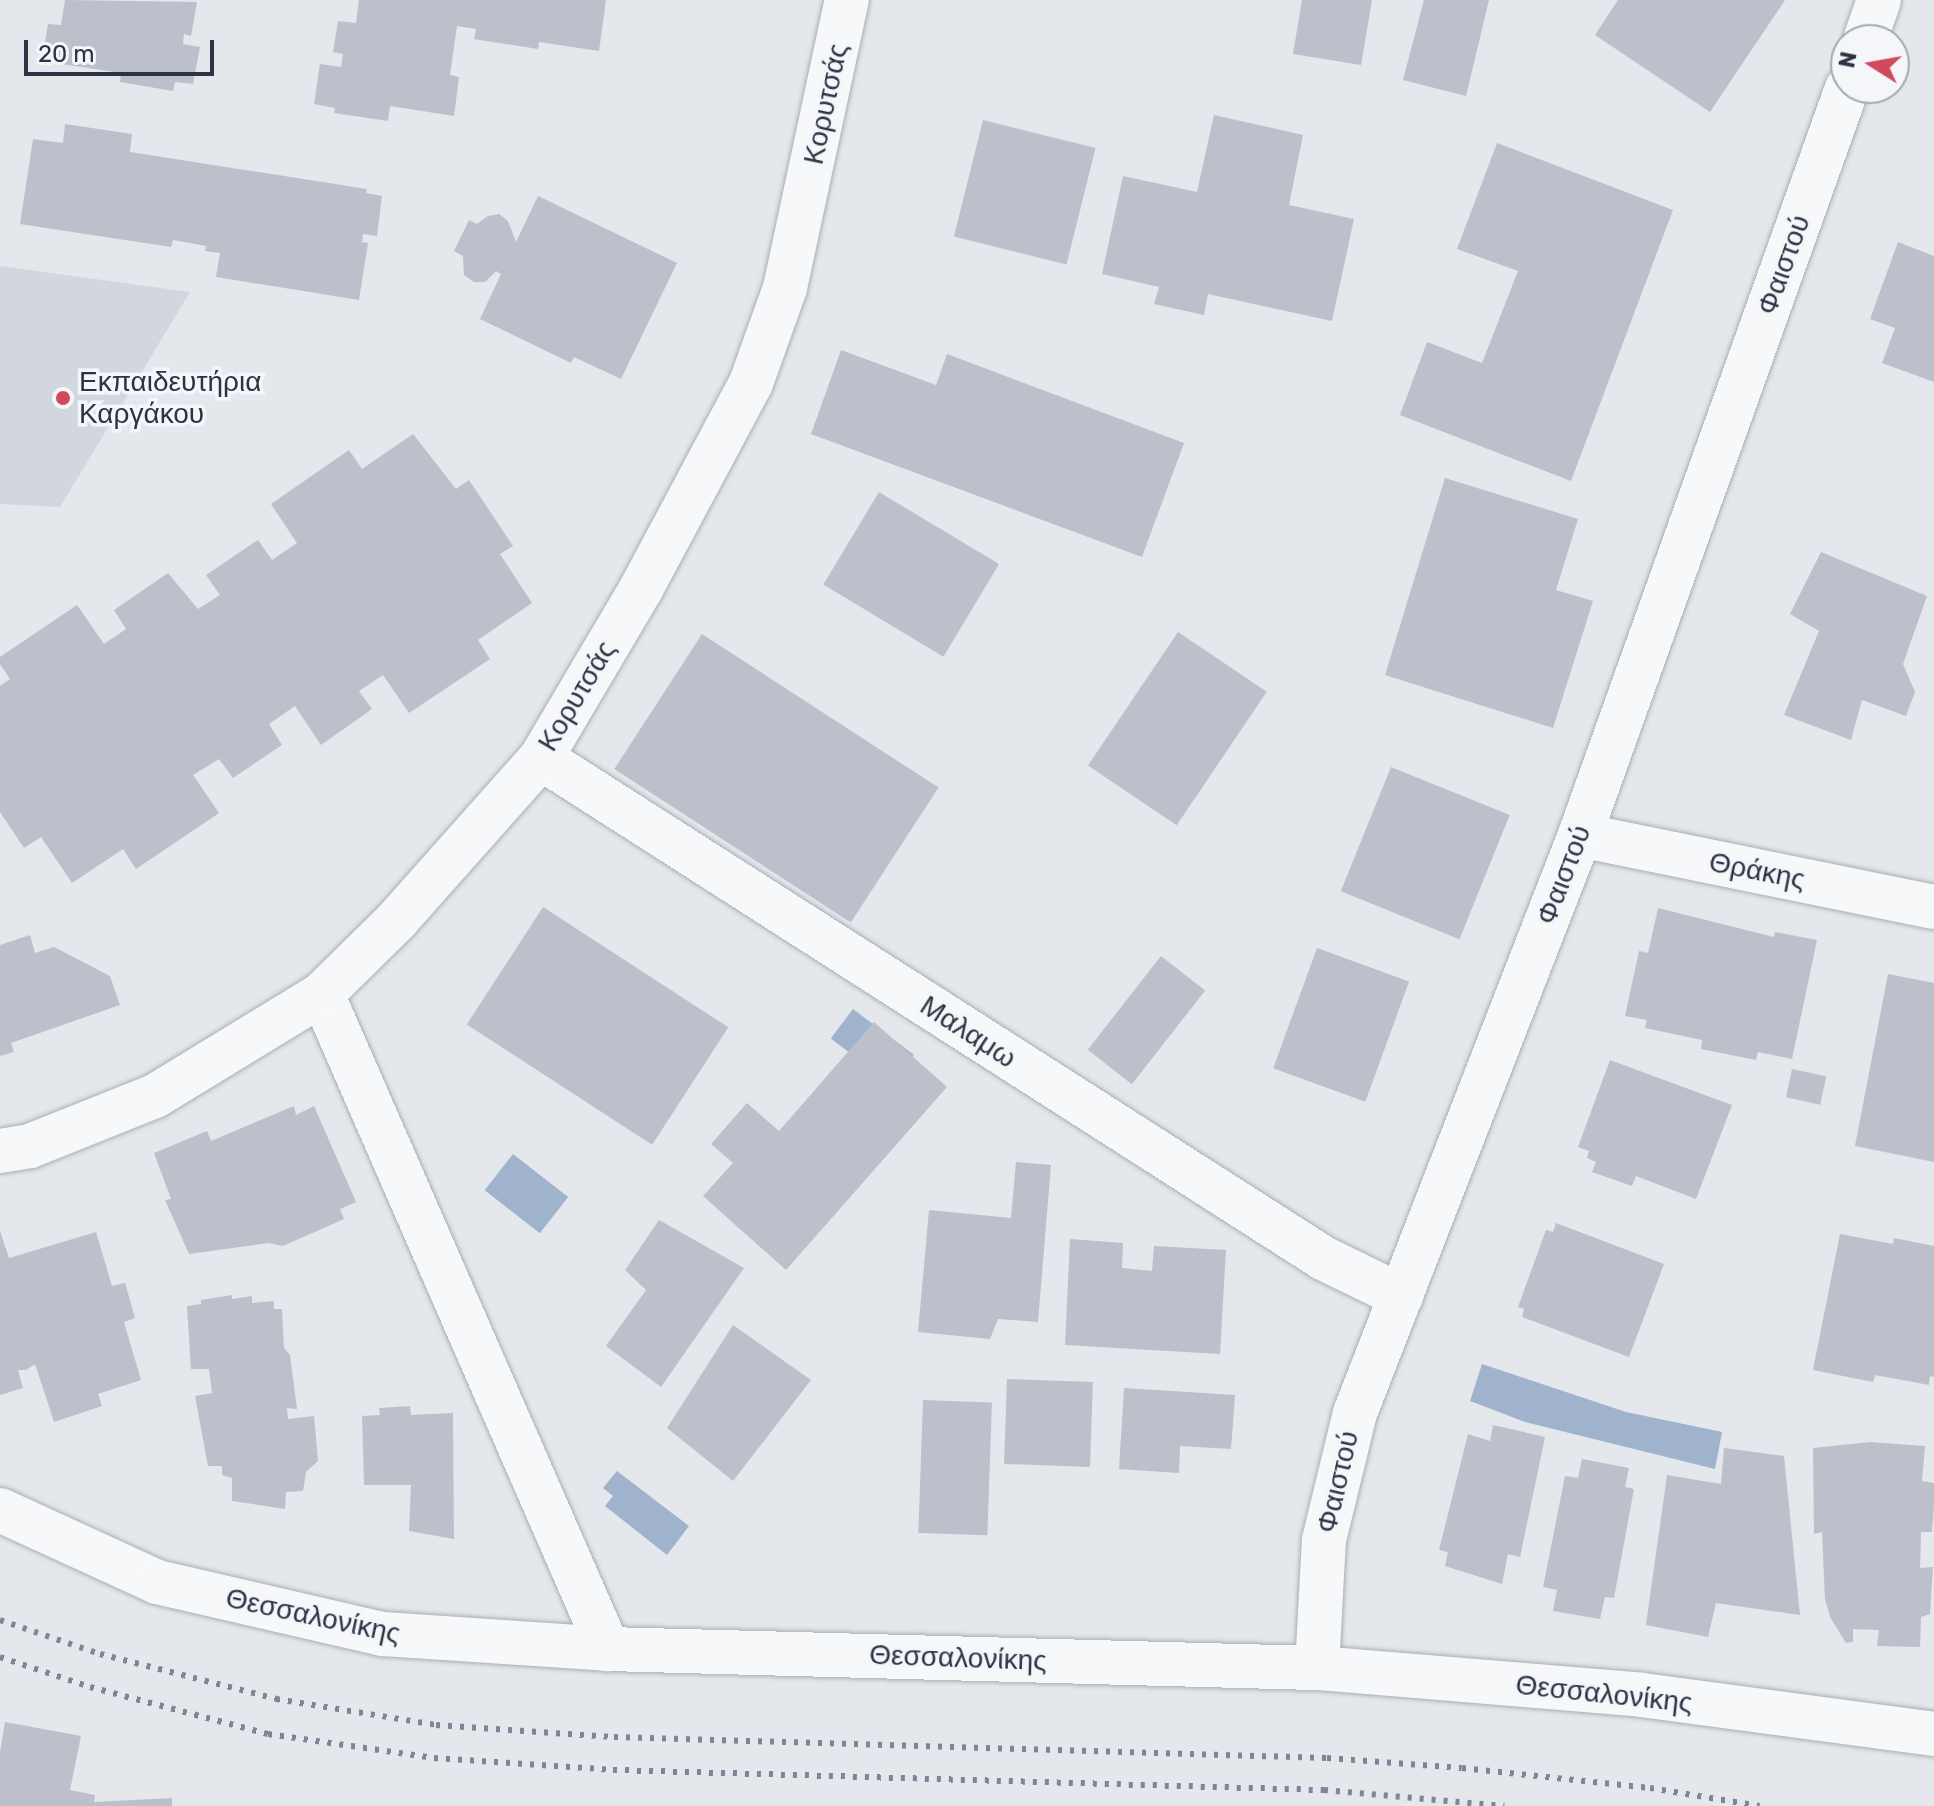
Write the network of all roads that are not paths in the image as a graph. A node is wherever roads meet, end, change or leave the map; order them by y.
1 (847, 0) edge
2 (1879, 0) edge
3 (1871, 24) edge
4 (1841, 104) edge
5 (541, 758) junction
6 (1580, 835) junction
7 (1934, 907) edge
8 (322, 994) junction
9 (0, 1151) edge
10 (1401, 1296) junction
11 (0, 1510) edge
12 (608, 1649) junction
13 (1317, 1668) junction
14 (1934, 1734) edge

1 - 5 street, Κορυτσάς
2 - 3 street
4 - 6 street, Φαιστού
5 - 8 street, Κορυτσάς
5 - 10 street, Μαλαμω
6 - 7 street, Θράκης
6 - 10 street, Φαιστού
8 - 9 street, Κορυτσάς
8 - 12 street
10 - 13 street, Φαιστού
11 - 12 street, Θεσσαλονίκης
12 - 13 street, Θεσσαλονίκης
13 - 14 street, Θεσσαλονίκης

